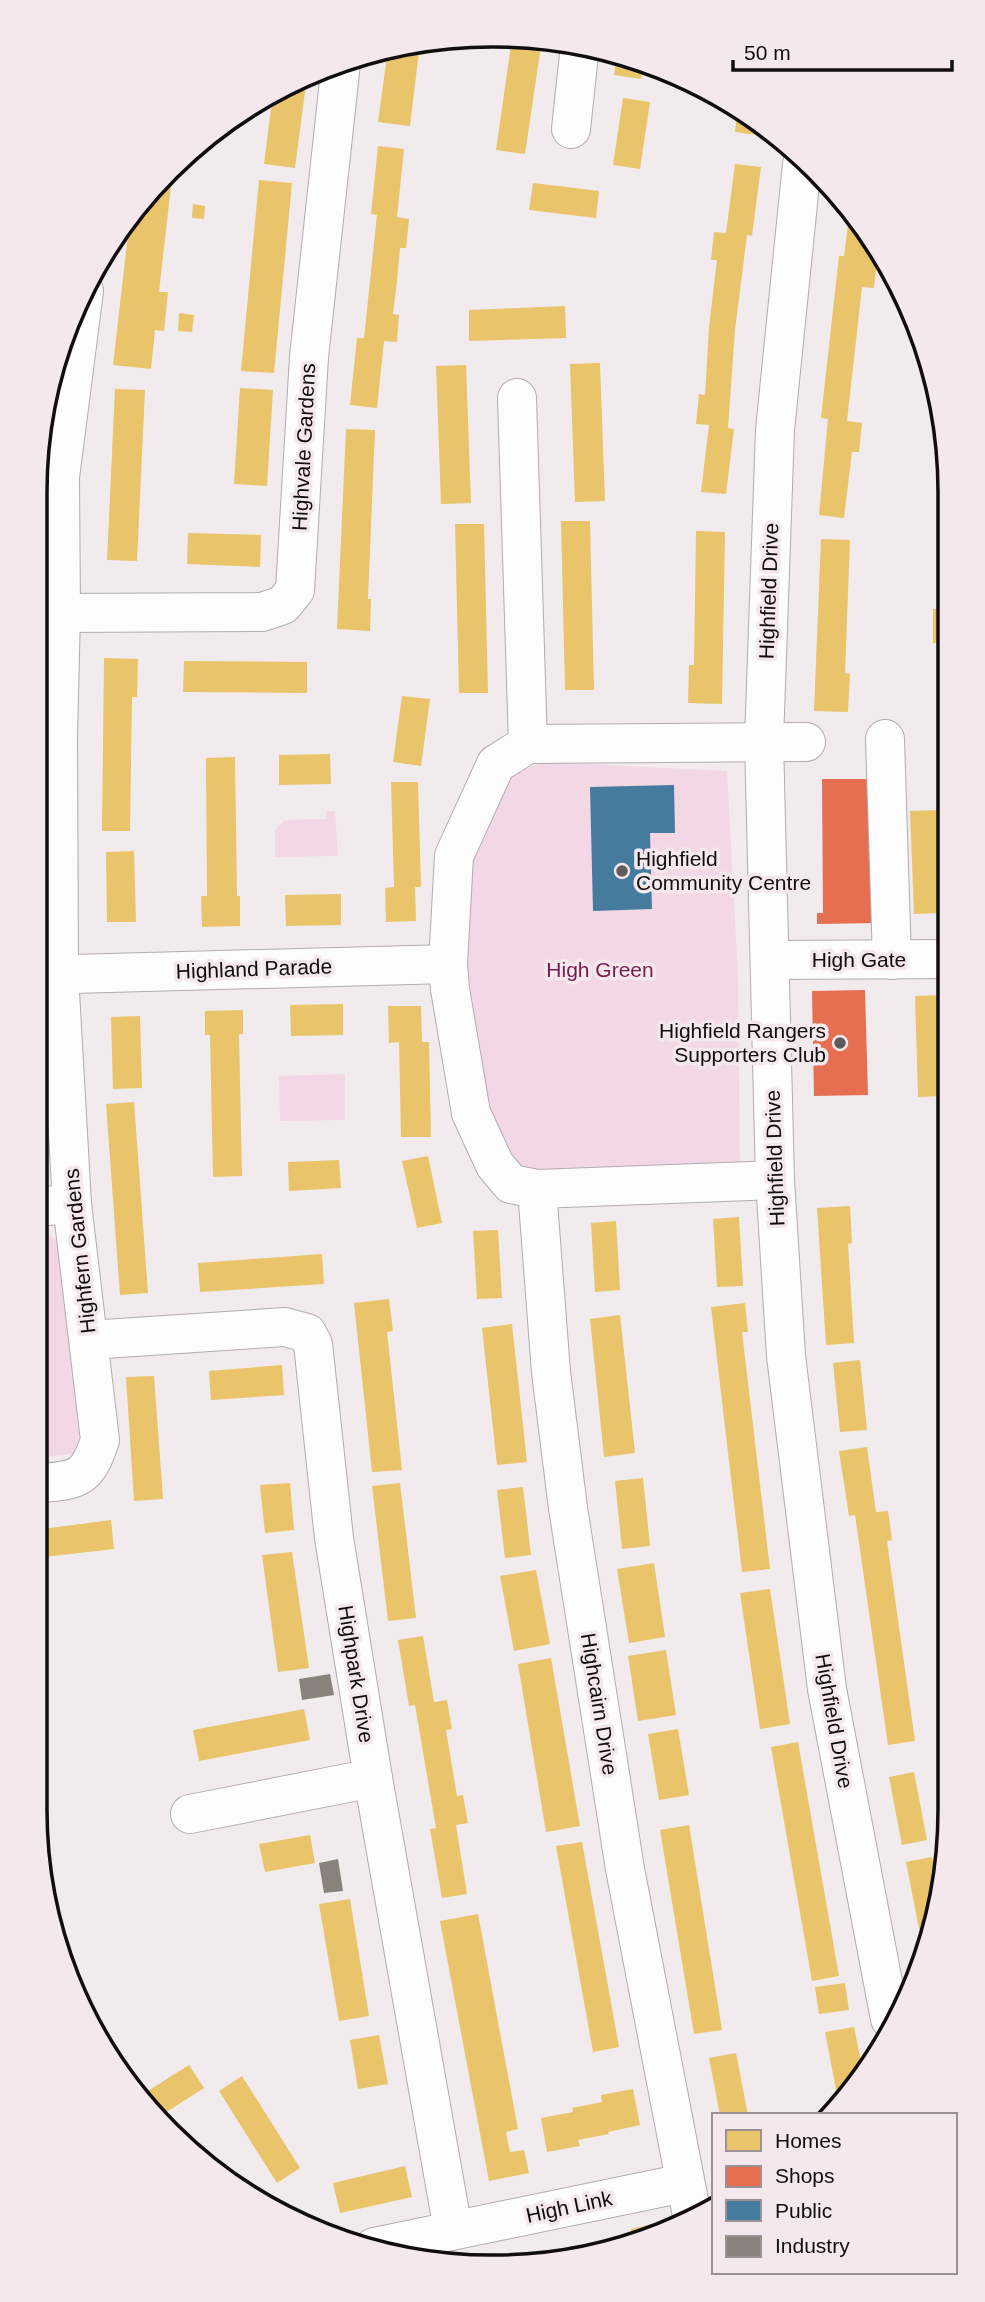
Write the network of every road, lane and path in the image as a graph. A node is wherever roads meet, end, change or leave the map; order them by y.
1 (579, 56) edge
2 (340, 74) edge
3 (570, 129) dead end
4 (801, 172) edge
5 (75, 338) edge
6 (517, 398) dead end
7 (49, 477) edge
8 (61, 613) junction
9 (47, 737) edge
10 (885, 739) dead end
11 (764, 741) junction
12 (806, 742) dead end
13 (528, 744) junction
14 (938, 959) edge
15 (770, 960) junction
16 (892, 960) junction
17 (449, 964) junction
18 (47, 975) edge
19 (775, 1180) junction
20 (537, 1189) junction
21 (72, 1204) junction
22 (47, 1206) edge
23 (89, 1340) junction
24 (47, 1482) edge
25 (373, 1778) junction
26 (206, 1820) dead end
27 (889, 2012) edge
28 (688, 2200) edge
29 (437, 2242) edge
30 (401, 2245) edge

1 - 3 street
2 - 8 street, Highvale Gardens
4 - 11 street, Highfield Drive
5 - 7 street, Highfern Gardens
6 - 13 street
7 - 8 street, Highfern Gardens
8 - 9 street, Highfern Gardens
9 - 18 street, Highfern Gardens
10 - 16 street
11 - 12 street
11 - 13 street
11 - 15 street, Highfield Drive
13 - 17 street
14 - 16 street, High Gate
15 - 16 street, High Gate
15 - 19 street, Highfield Drive
17 - 18 street, Highland Parade
17 - 20 street
18 - 21 street, Highfern Gardens
19 - 20 street
19 - 27 street, Highfield Drive
20 - 28 street, Highcairn Drive
21 - 22 street
21 - 23 street, Highfern Gardens
23 - 24 street, Highfern Gardens
23 - 25 street, Highpark Drive
25 - 26 street
25 - 29 street, Highpark Drive
28 - 29 street, High Link
29 - 30 street, High Link

